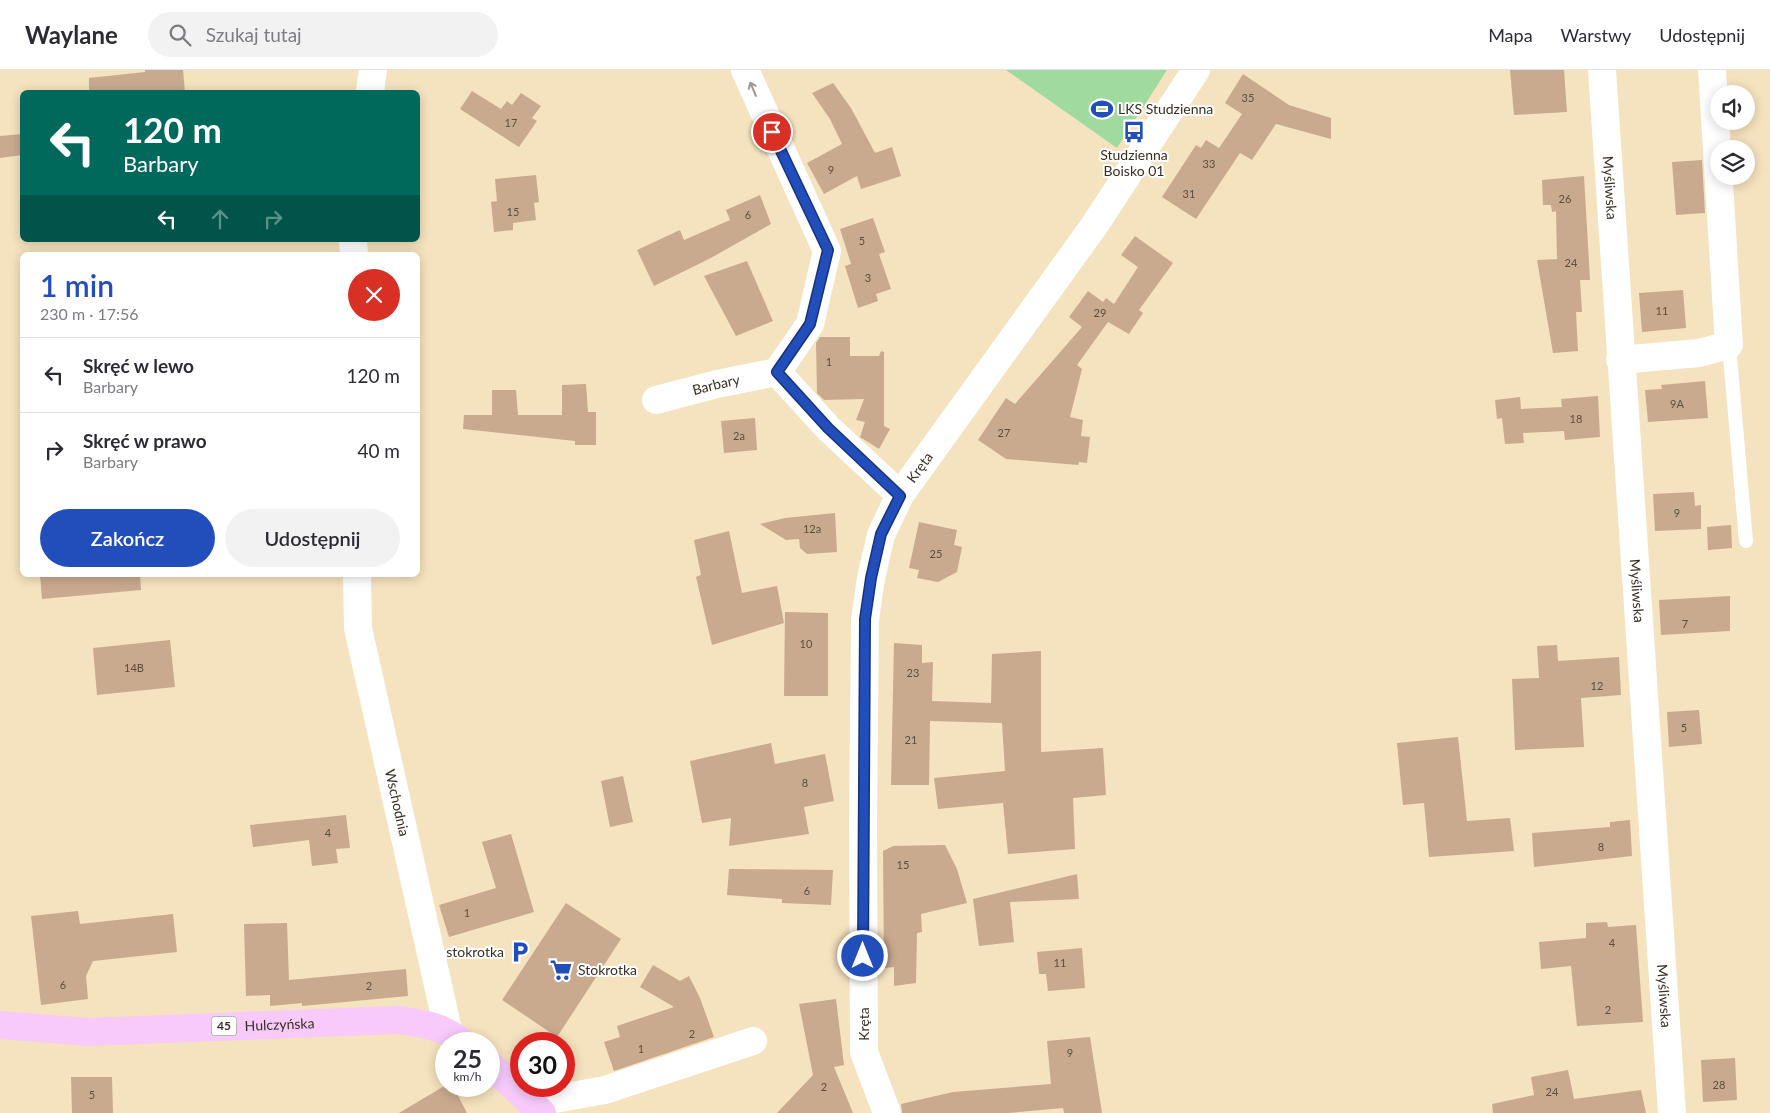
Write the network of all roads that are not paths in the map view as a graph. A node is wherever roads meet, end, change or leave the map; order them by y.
1 (373, 70) edge
2 (745, 70) edge
3 (1196, 70) edge
4 (1602, 70) edge
5 (1712, 70) edge
6 (370, 90) edge
7 (1729, 345) junction
8 (1620, 360) junction
9 (777, 372) junction
10 (656, 400) dead end
11 (900, 496) junction
12 (1746, 541) dead end
13 (357, 577) edge
14 (0, 1025) edge
15 (445, 1032) edge
16 (455, 1032) edge
17 (753, 1041) dead end
18 (500, 1074) edge
19 (537, 1108) edge
20 (887, 1113) edge
21 (1672, 1113) edge

1 - 6 street
9 -> 2 street
3 - 11 street, Kręta
4 - 8 street, Myśliwska
5 - 7 street
7 - 8 street
7 - 12 lane
8 - 21 street, Myśliwska
9 - 10 street, Barbary
9 - 11 street
11 - 20 street, Kręta
13 - 16 street, Wschodnia
14 - 15 main road, Hulczyńska / 45
17 - 19 street
18 - 19 main road

